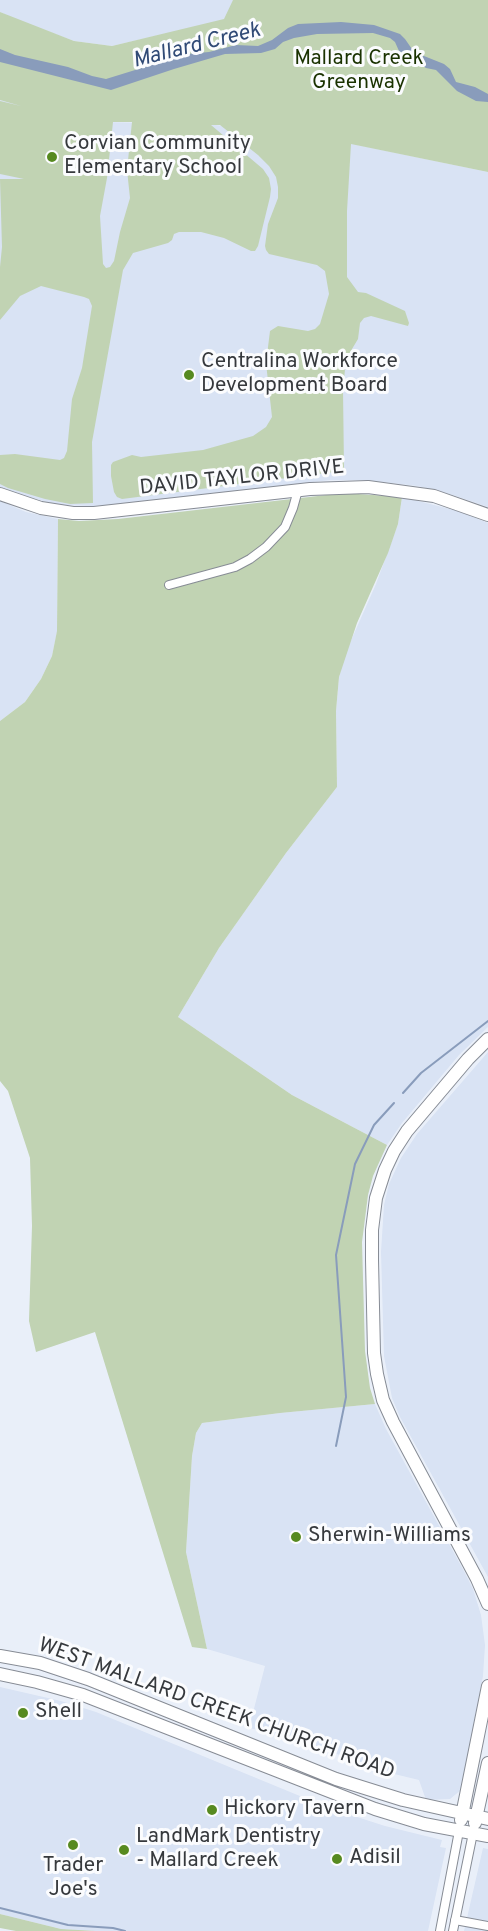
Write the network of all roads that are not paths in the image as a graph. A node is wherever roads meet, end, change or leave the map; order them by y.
1 (298, 490) junction
2 (0, 494) edge
3 (488, 515) edge
4 (169, 585) dead end
5 (488, 1039) edge
6 (488, 1604) edge
7 (0, 1656) edge
8 (0, 1674) edge
9 (488, 1686) edge
10 (488, 1762) edge
11 (462, 1815) junction
12 (482, 1819) edge
13 (459, 1831) junction
14 (473, 1833) junction
15 (488, 1836) edge
16 (455, 1920) junction
17 (488, 1926) edge
18 (440, 1931) edge
19 (453, 1931) edge

1 - 2 street, DAVID TAYLOR DRIVE
1 - 3 street, DAVID TAYLOR DRIVE
1 - 4 street
5 - 6 street
7 - 11 street, WEST MALLARD CREEK CHURCH ROAD
8 - 13 street, WEST MALLARD CREEK CHURCH ROAD
9 - 11 street
10 - 12 street
11 - 12 street, WEST MALLARD CREEK CHURCH ROAD
11 - 13 street
12 - 14 street
13 - 14 street, WEST MALLARD CREEK CHURCH ROAD
13 - 18 street
14 - 15 street, WEST MALLARD CREEK CHURCH ROAD
14 - 16 street
16 - 17 street
16 - 19 street

